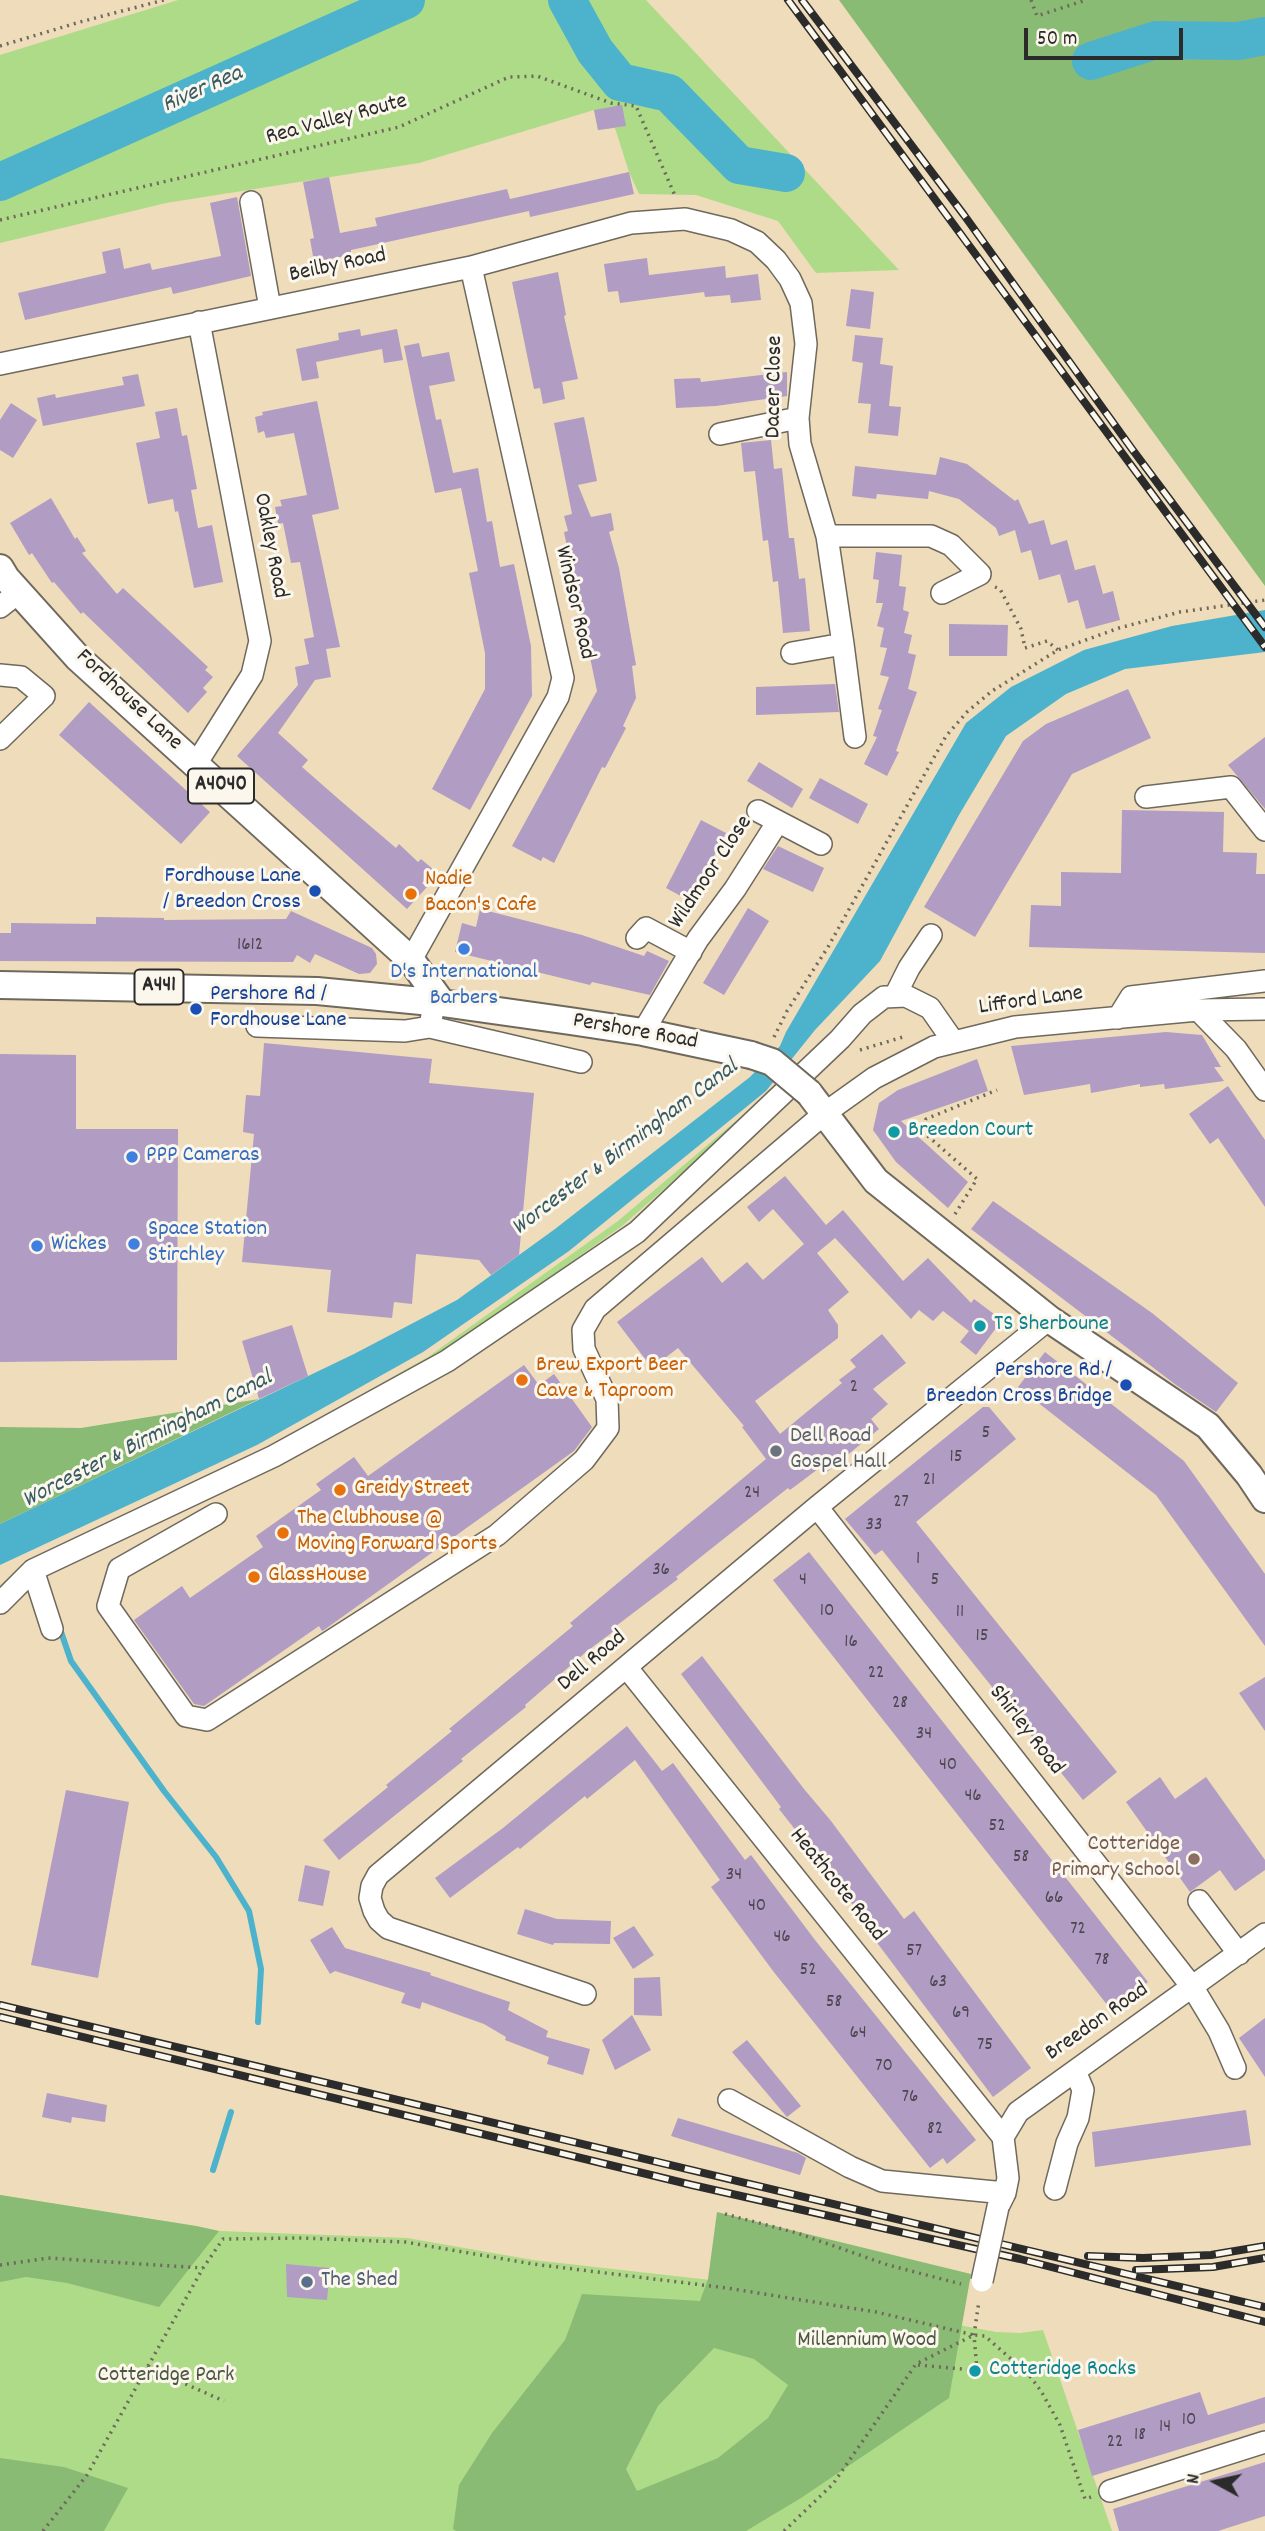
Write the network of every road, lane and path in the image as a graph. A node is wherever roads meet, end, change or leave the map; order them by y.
1 (164, 0) edge
2 (1031, 0) edge
3 (1086, 0) edge
4 (0, 46) edge
5 (251, 202) dead end
6 (685, 219) junction
7 (0, 220) edge
8 (471, 267) junction
9 (270, 308) junction
10 (199, 322) junction
11 (0, 364) edge
12 (798, 418) junction
13 (720, 434) dead end
14 (827, 536) junction
15 (980, 574) junction
16 (6, 588) edge
17 (942, 593) dead end
18 (1265, 600) edge
19 (842, 644) junction
20 (1058, 650) junction
21 (792, 653) dead end
22 (0, 675) edge
23 (855, 737) dead end
24 (0, 739) edge
25 (196, 764) junction
26 (1146, 797) dead end
27 (758, 811) dead end
28 (777, 823) junction
29 (1265, 830) edge
30 (821, 844) dead end
31 (931, 935) dead end
32 (637, 938) dead end
33 (691, 951) junction
34 (411, 960) junction
35 (1265, 981) edge
36 (0, 985) edge
37 (895, 996) junction
38 (1265, 1009) edge
39 (1198, 1010) junction
40 (435, 1011) junction
41 (1118, 1018) junction
42 (257, 1026) dead end
43 (653, 1034) junction
44 (908, 1036) dead end
45 (778, 1040) dead end
46 (953, 1041) junction
47 (850, 1052) dead end
48 (581, 1062) dead end
49 (997, 1090) dead end
50 (1265, 1090) edge
51 (817, 1103) junction
52 (957, 1212) dead end
53 (1049, 1319) junction
54 (1265, 1499) edge
55 (817, 1507) junction
56 (216, 1514) dead end
57 (33, 1570) junction
58 (0, 1603) edge
59 (52, 1629) dead end
60 (627, 1668) junction
61 (1199, 1901) dead end
62 (1265, 1934) edge
63 (1239, 1954) junction
64 (1193, 1987) junction
65 (585, 1994) dead end
66 (1235, 2067) dead end
67 (1075, 2071) junction
68 (729, 2100) dead end
69 (1003, 2137) junction
70 (1055, 2189) dead end
71 (1004, 2193) junction
72 (725, 2214) dead end
73 (0, 2266) edge
74 (203, 2268) junction
75 (981, 2285) junction
76 (974, 2335) junction
77 (916, 2364) junction
78 (147, 2367) junction
79 (977, 2370) junction
80 (1029, 2375) junction
81 (224, 2401) dead end
82 (1265, 2442) edge
83 (1110, 2491) joint
84 (43, 2531) edge
85 (784, 2531) edge

1 - 4 path
2 - 3 path
5 - 9 street
6 - 7 path, Rea Valley Route
6 - 8 street, Beilby Road
6 - 12 street, Dacer Close
8 - 9 street, Beilby Road
8 - 34 street, Windsor Road
9 - 10 street, Beilby Road
10 - 11 street, Beilby Road
10 - 25 street, Oakley Road
12 - 13 street
12 - 14 street, Dacer Close
14 - 15 street
14 - 19 street, Dacer Close
15 - 17 street
15 - 20 path
16 - 25 main road, Fordhouse Lane / A4040
18 - 20 path
19 - 21 street
19 - 23 street, Dacer Close
20 - 45 path
22 - 24 street
25 - 34 main road, Fordhouse Lane / A4040
26 - 29 street
27 - 28 street, Wildmoor Close
28 - 30 street, Wildmoor Close
28 - 33 street, Wildmoor Close
31 - 37 street
32 - 33 street, Wildmoor Close
33 - 43 street, Wildmoor Close
34 - 40 main road, Fordhouse Lane / A4040
35 - 41 street
36 - 40 main road, Pershore Road / A441
37 - 46 street
37 - 57 street
38 - 39 street, Lifford Lane
39 - 41 street, Lifford Lane
39 - 50 street
40 - 42 street
40 - 43 main road, Pershore Road / A441
40 - 48 street
41 - 46 street, Lifford Lane
43 - 51 main road, Pershore Road / A441, bridge
44 - 47 path
46 - 51 street, Lifford Lane
49 - 52 path
51 - 53 main road, Pershore Road / A441
51 - 56 street, Lifford Lane
53 - 54 main road, Pershore Road / A441
53 - 55 street, Dell Road
55 - 60 street, Dell Road
55 - 64 street, Shirley Road
57 - 58 street
57 - 59 street
60 - 65 street, Dell Road
60 - 69 street, Heathcote Road
61 - 63 street
62 - 63 street, Breedon Road
63 - 64 street, Breedon Road
64 - 66 street, Shirley Road
64 - 67 street, Breedon Road
67 - 69 street, Breedon Road
67 - 70 street
68 - 71 street
69 - 71 street
71 - 75 street, bridge
72 - 75 path
73 - 74 path
74 - 76 path
74 - 78 path
75 - 76 path
76 - 77 path
76 - 79 path
76 - 80 path
77 - 79 path
77 - 85 path
78 - 81 path
78 - 84 path
79 - 80 path
80 - 83 path
82 - 83 street

